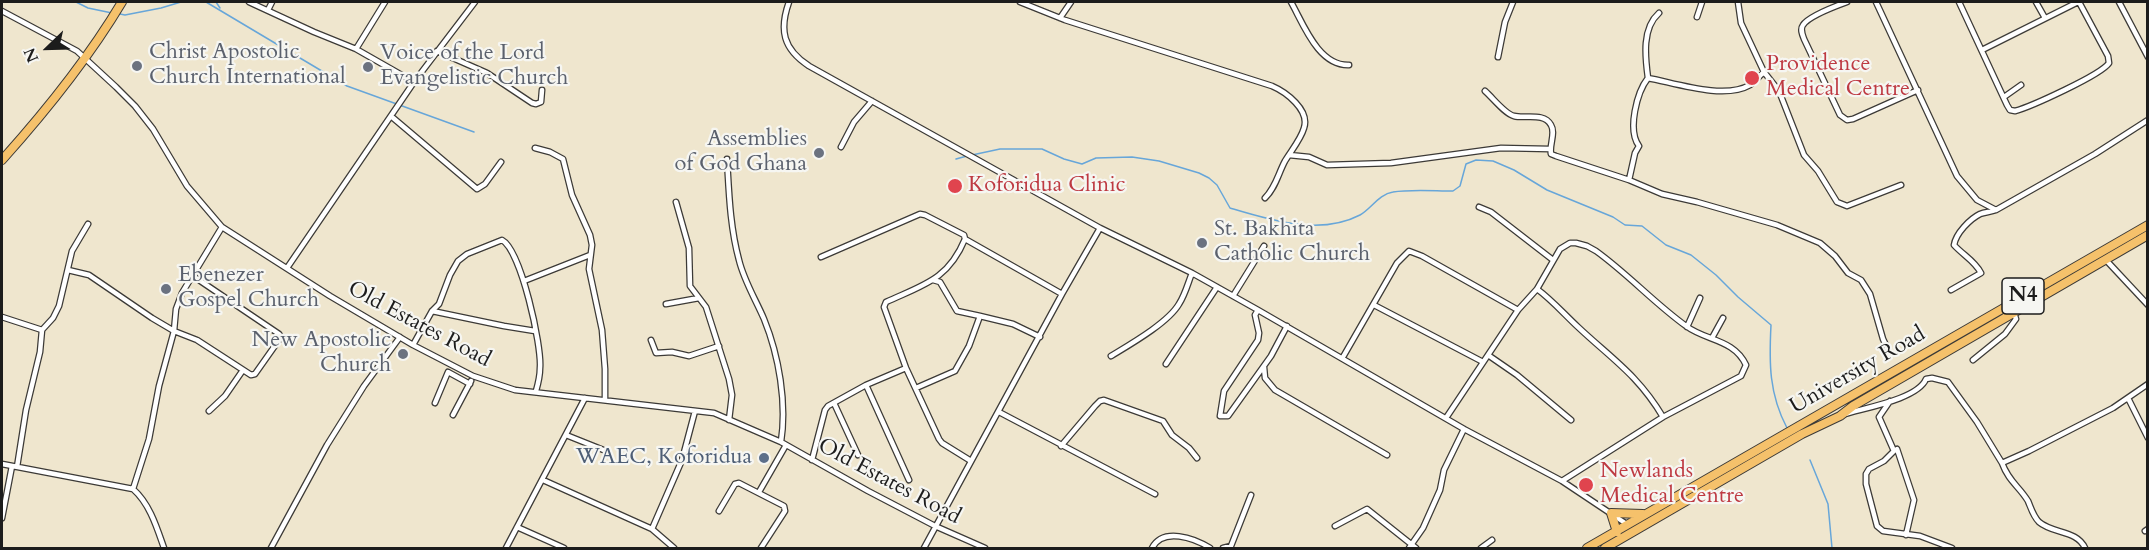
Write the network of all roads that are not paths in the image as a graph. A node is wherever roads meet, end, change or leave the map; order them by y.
1 (249, 2) edge
2 (272, 2) edge
3 (385, 2) edge
4 (475, 2) edge
5 (789, 2) edge
6 (1020, 2) edge
7 (1071, 2) edge
8 (1291, 2) edge
9 (1513, 2) edge
10 (1702, 2) edge
11 (1738, 2) edge
12 (1847, 2) edge
13 (1876, 2) edge
14 (1959, 2) edge
15 (2036, 2) edge
16 (2079, 2) edge
17 (2119, 2) edge
18 (121, 4) edge
19 (268, 10) junction
20 (2, 11) edge
21 (1659, 13) dead end
22 (1696, 17) dead end
23 (1060, 18) junction
24 (2045, 18) junction
25 (356, 49) junction
26 (1982, 50) junction
27 (437, 51) junction
28 (1498, 57) dead end
29 (2148, 57) edge
30 (84, 58) junction
31 (1349, 65) dead end
32 (1764, 72) junction
33 (1648, 78) junction
34 (414, 82) junction
35 (2022, 85) dead end
36 (542, 90) dead end
37 (1918, 90) junction
38 (1485, 91) dead end
39 (2004, 98) junction
40 (872, 101) junction
41 (392, 117) junction
42 (2148, 120) edge
43 (842, 147) dead end
44 (535, 148) dead end
45 (1550, 149) junction
46 (1289, 155) junction
47 (726, 159) dead end
48 (2, 160) edge
49 (501, 162) dead end
50 (1629, 180) junction
51 (1901, 185) dead end
52 (1265, 198) dead end
53 (676, 202) dead end
54 (1479, 207) dead end
55 (1996, 210) junction
56 (88, 224) dead end
57 (2148, 225) edge
58 (222, 227) junction
59 (1101, 228) junction
60 (2148, 235) edge
61 (965, 239) junction
62 (1264, 246) dead end
63 (2102, 250) junction
64 (590, 255) junction
65 (821, 257) dead end
66 (2105, 259) junction
67 (1553, 260) junction
68 (287, 268) junction
69 (68, 270) junction
70 (1192, 273) junction
71 (193, 276) junction
72 (933, 280) junction
73 (524, 281) junction
74 (1217, 287) junction
75 (1537, 289) junction
76 (1951, 290) dead end
77 (1062, 294) junction
78 (1233, 296) junction
79 (699, 298) junction
80 (1700, 298) dead end
81 (2009, 303) junction
82 (666, 304) dead end
83 (1374, 305) junction
84 (2148, 305) edge
85 (1258, 310) junction
86 (1518, 310) junction
87 (432, 311) junction
88 (2014, 313) junction
89 (980, 316) junction
90 (2, 317) edge
91 (1723, 318) dead end
92 (1287, 326) junction
93 (1687, 327) junction
94 (42, 330) junction
95 (174, 331) junction
96 (535, 331) junction
97 (399, 337) junction
98 (1040, 337) junction
99 (1712, 338) junction
100 (651, 340) dead end
101 (413, 345) junction
102 (719, 346) junction
103 (1890, 354) dead end
104 (1111, 356) dead end
105 (1488, 356) junction
106 (1343, 357) junction
107 (1972, 360) dead end
108 (1483, 362) junction
109 (1166, 364) dead end
110 (1264, 367) junction
111 (906, 368) junction
112 (243, 370) junction
113 (473, 376) junction
114 (470, 384) junction
115 (2148, 384) edge
116 (866, 385) junction
117 (916, 388) junction
118 (536, 391) junction
119 (585, 398) junction
120 (2128, 398) junction
121 (605, 400) junction
122 (1890, 401) junction
123 (435, 402) dead end
124 (834, 403) junction
125 (209, 411) dead end
126 (695, 411) junction
127 (999, 412) junction
128 (453, 415) dead end
129 (1839, 416) junction
130 (1663, 417) junction
131 (1446, 418) junction
132 (729, 420) junction
133 (1571, 420) dead end
134 (1464, 429) junction
135 (566, 435) junction
136 (2148, 438) edge
137 (783, 443) junction
138 (1061, 446) junction
139 (606, 451) dead end
140 (1894, 451) junction
141 (858, 455) dead end
142 (1387, 455) dead end
143 (1197, 458) dead end
144 (812, 460) junction
145 (971, 461) junction
146 (2002, 463) junction
147 (2, 464) edge
148 (15, 466) junction
149 (543, 480) junction
150 (909, 480) dead end
151 (1562, 481) junction
152 (133, 489) junction
153 (759, 492) junction
154 (1155, 494) dead end
155 (1251, 495) dead end
156 (718, 511) dead end
157 (1611, 513) junction
158 (1644, 514) junction
159 (2, 518) edge
160 (1628, 525) junction
161 (935, 526) junction
162 (1335, 526) dead end
163 (517, 527) junction
164 (652, 529) junction
165 (1617, 532) junction
166 (1906, 535) junction
167 (1492, 540) dead end
168 (1412, 547) edge
169 (164, 549) edge
170 (271, 549) edge
171 (506, 549) edge
172 (564, 549) edge
173 (674, 549) edge
174 (761, 549) edge
175 (924, 549) edge
176 (985, 549) edge
177 (1152, 549) edge
178 (1210, 549) edge
179 (1223, 549) edge
180 (1481, 549) edge
181 (1587, 549) edge
182 (1605, 549) edge
183 (1952, 549) edge
184 (2085, 549) edge

1 - 19 street
2 - 19 street
3 - 25 street
4 - 27 street
5 - 40 street
6 - 23 street
7 - 23 street
8 - 31 street
9 - 28 street
10 - 22 street
11 - 32 street
12 - 37 street
13 - 37 street
14 - 26 street
15 - 24 street
16 - 24 street
16 - 39 street
17 - 29 street
18 - 30 main road
19 - 25 street
20 - 30 street, Old Estates Road
21 - 33 street
23 - 46 street
24 - 26 street
25 - 34 street
26 - 39 street
27 - 34 street
27 - 36 street
30 - 48 main road
30 - 58 street, Old Estates Road
32 - 33 street
32 - 51 street
33 - 50 street
34 - 41 street
35 - 39 street
37 - 55 street
38 - 45 street
40 - 43 street
40 - 59 street
41 - 49 street
41 - 68 street
42 - 55 street
44 - 64 street
45 - 46 street
45 - 50 street
46 - 52 street
47 - 137 street
50 - 103 street
53 - 79 street
54 - 67 street
55 - 76 street
56 - 69 street
57 - 63 main road, University Road / N4
58 - 68 street, Old Estates Road
58 - 71 street
59 - 70 street
59 - 77 street
60 - 66 main road, University Road / N4
61 - 65 street
61 - 72 street
61 - 77 street
62 - 78 street
63 - 66 street
63 - 81 main road, University Road / N4
64 - 73 street
64 - 121 street
66 - 84 street
66 - 88 main road, University Road / N4
67 - 75 street
67 - 93 street
68 - 97 street, Old Estates Road
69 - 94 street
69 - 95 street
70 - 74 street
70 - 104 street
71 - 95 street
71 - 112 street
72 - 89 street
72 - 111 street
73 - 87 street
73 - 96 street
74 - 78 street
74 - 109 street
75 - 86 street
75 - 130 street
77 - 98 street
78 - 85 street
79 - 82 street
79 - 102 street
80 - 93 street
81 - 88 street
81 - 158 main road, University Road / N4
83 - 86 street
83 - 106 street
83 - 108 street
85 - 92 street
85 - 110 street
86 - 105 street
87 - 96 street
87 - 101 street
88 - 107 street
88 - 129 main road, University Road / N4
89 - 98 street
89 - 117 street
90 - 94 street
91 - 99 street
92 - 106 street
92 - 110 street
93 - 99 street
94 - 148 street
95 - 112 street
95 - 152 street
96 - 118 street
97 - 101 street, Old Estates Road
97 - 170 street
98 - 127 street
99 - 130 street
100 - 102 street
101 - 113 street, Old Estates Road
102 - 132 street
105 - 108 street
105 - 133 street
106 - 131 street
108 - 131 street
110 - 142 street
111 - 116 street
111 - 117 street
112 - 125 street
113 - 114 street
113 - 118 street, Old Estates Road
114 - 123 street
114 - 128 street
115 - 120 street
116 - 124 street
116 - 150 street
117 - 145 street
118 - 119 street, Old Estates Road
119 - 121 street, Old Estates Road
119 - 135 street
120 - 136 street
120 - 146 street
121 - 126 street, Old Estates Road
122 - 129 street
122 - 140 street
122 - 146 street
124 - 141 street
124 - 144 street
126 - 132 street, Old Estates Road
126 - 164 street
127 - 138 street
127 - 145 street
129 - 182 main road, University Road / N4
130 - 151 street
131 - 134 street
132 - 137 street, Old Estates Road
134 - 151 street
134 - 168 street
135 - 139 street
135 - 149 street
137 - 144 street, Old Estates Road
137 - 153 street
138 - 143 street
138 - 154 street
140 - 166 street
140 - 166 street
144 - 161 street, Old Estates Road
145 - 161 street
146 - 184 street
147 - 148 street
148 - 152 street
148 - 159 street
149 - 163 street
149 - 164 street
151 - 157 street
152 - 169 street
153 - 156 street
153 - 174 street
155 - 179 street
157 - 158 main road
157 - 160 street
157 - 165 main road
158 - 160 main road, University Road / N4
160 - 165 main road, University Road / N4
161 - 175 street
161 - 176 street, Old Estates Road
162 - 168 street
163 - 171 street
163 - 172 street
164 - 173 street
165 - 181 main road, University Road / N4
166 - 183 street
167 - 180 street
177 - 178 street

